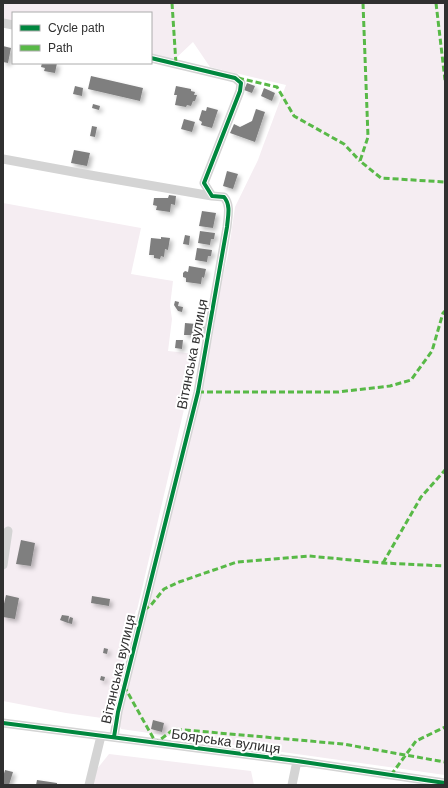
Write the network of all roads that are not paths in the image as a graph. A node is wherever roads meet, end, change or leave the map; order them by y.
1 (152, 58) edge
2 (3, 159) edge
3 (212, 196) junction
4 (8, 531) dead end
5 (3, 565) edge
6 (3, 723) edge
7 (101, 736) junction
8 (114, 737) junction
9 (297, 761) junction
10 (445, 783) edge
11 (89, 785) edge
12 (292, 785) edge

1 - 3 street
2 - 3 street, Вітянська вулиця
3 - 8 street, Вітянська вулиця
4 - 5 street
6 - 7 street, Боярська вулиця
7 - 8 street, Боярська вулиця
7 - 11 street
8 - 9 street, Боярська вулиця
9 - 10 street, Боярська вулиця
9 - 12 street

